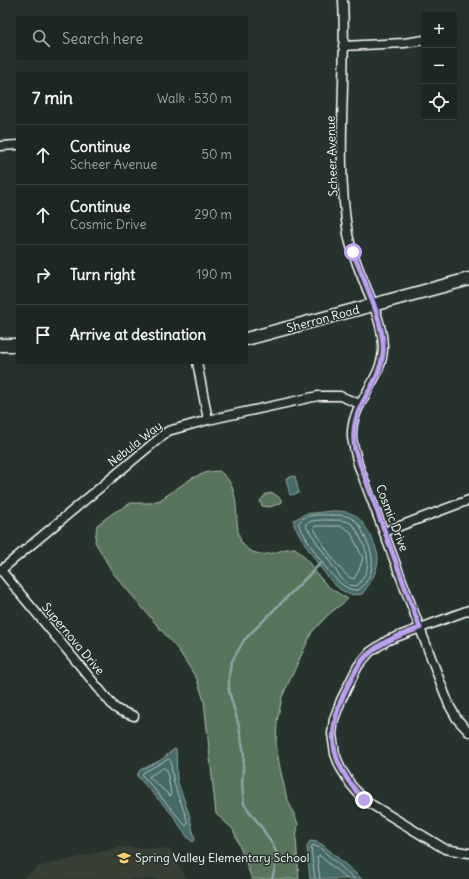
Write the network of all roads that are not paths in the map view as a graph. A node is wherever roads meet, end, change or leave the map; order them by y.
1 (343, 0) edge
2 (421, 40) edge
3 (343, 46) junction
4 (16, 145) edge
5 (0, 146) edge
6 (469, 279) edge
7 (373, 306) junction
8 (248, 338) edge
9 (0, 345) edge
10 (16, 345) edge
11 (197, 364) edge
12 (360, 404) junction
13 (208, 420) junction
14 (469, 500) edge
15 (384, 532) junction
16 (1, 570) edge
17 (469, 610) edge
18 (420, 628) junction
19 (134, 716) dead end
20 (469, 732) edge
21 (469, 854) edge

1 - 3 street, Scheer Avenue
2 - 3 street
3 - 7 street, Scheer Avenue
4 - 5 street
6 - 7 main road, Sherron Road
7 - 8 main road, Sherron Road
7 - 12 street, Cosmic Drive
9 - 10 main road
11 - 13 street
12 - 13 street, Nebula Way
12 - 15 street, Cosmic Drive
13 - 16 street, Nebula Way
14 - 15 street
15 - 18 street, Cosmic Drive
16 - 19 street, Supernova Drive
17 - 18 street
18 - 20 street, Cosmic Drive
18 - 21 street

